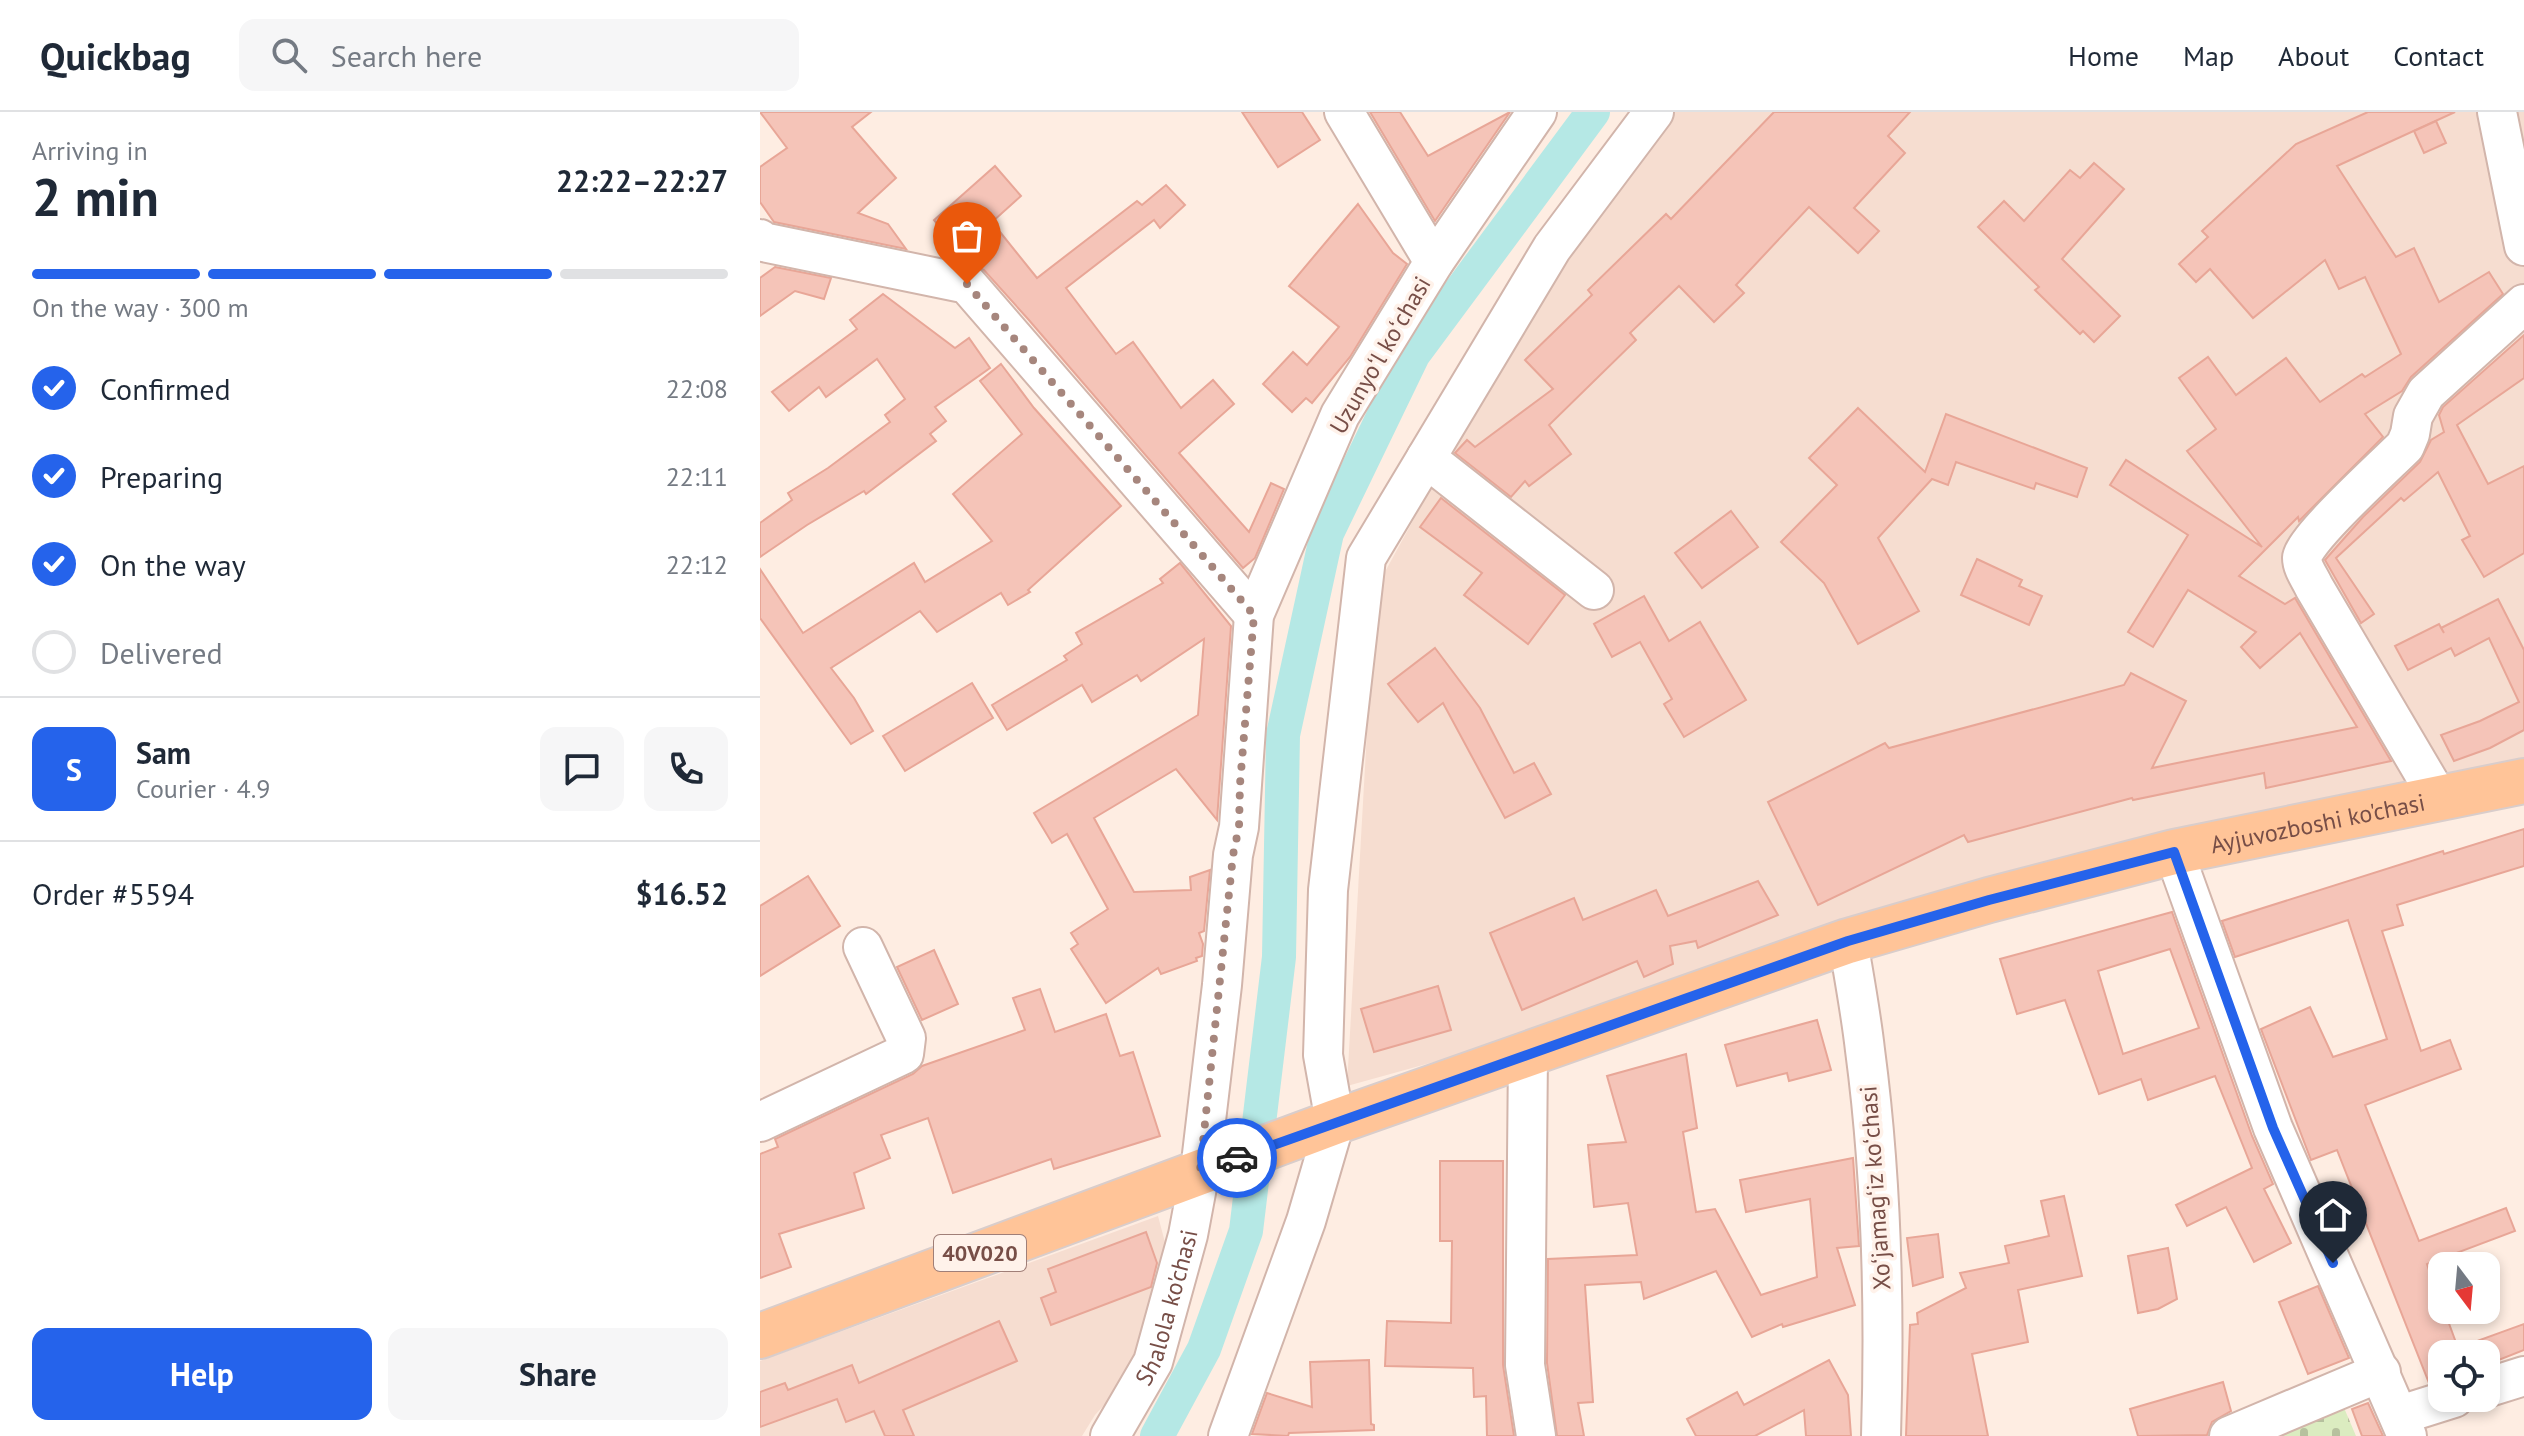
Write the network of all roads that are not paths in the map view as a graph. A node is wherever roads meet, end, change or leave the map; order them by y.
1 (1344, 112) edge
2 (1537, 112) edge
3 (1654, 112) edge
4 (2497, 112) edge
5 (761, 242) edge
6 (2524, 246) edge
7 (1434, 262) junction
8 (2524, 304) edge
9 (1426, 458) junction
10 (1594, 590) dead end
11 (1254, 615) junction
12 (2524, 781) edge
13 (2439, 799) junction
14 (2174, 852) junction
15 (1848, 941) junction
16 (863, 947) dead end
17 (1528, 1054) junction
18 (760, 1122) edge
19 (1335, 1122) junction
20 (1200, 1171) junction
21 (760, 1336) edge
22 (2381, 1372) junction
23 (2524, 1376) edge
24 (2500, 1384) edge
25 (2429, 1412) edge
26 (2404, 1426) edge
27 (1110, 1436) edge
28 (1228, 1436) edge
29 (1536, 1436) edge
30 (1881, 1436) edge
31 (2229, 1436) edge

1 - 7 street
2 - 7 street, Uzunyoʻl koʻchasi
3 - 9 street
4 - 6 street
5 - 11 street
7 - 11 street, Uzunyoʻl koʻchasi
8 - 13 street
9 - 10 street
9 - 19 street
11 - 20 street, Uzunyoʻl koʻchasi
12 - 13 main road, Ayjuvozboshi ko'chasi / 40V020
13 - 14 main road, Ayjuvozboshi ko'chasi / 40V020
14 - 15 main road, Ayjuvozboshi ko'chasi / 40V020
14 - 22 street
15 - 17 main road, Ayjuvozboshi ko'chasi / 40V020
15 - 30 street, Xoʻjamagʻiz koʻchasi
16 - 18 street
17 - 19 main road, Ayjuvozboshi ko'chasi / 40V020
17 - 29 street
19 - 20 main road, 40V020
19 - 28 street
20 - 21 main road, 40V020
20 - 27 street, Shalola ko'chasi
22 - 26 street
22 - 31 street
23 - 24 street
25 - 26 street

